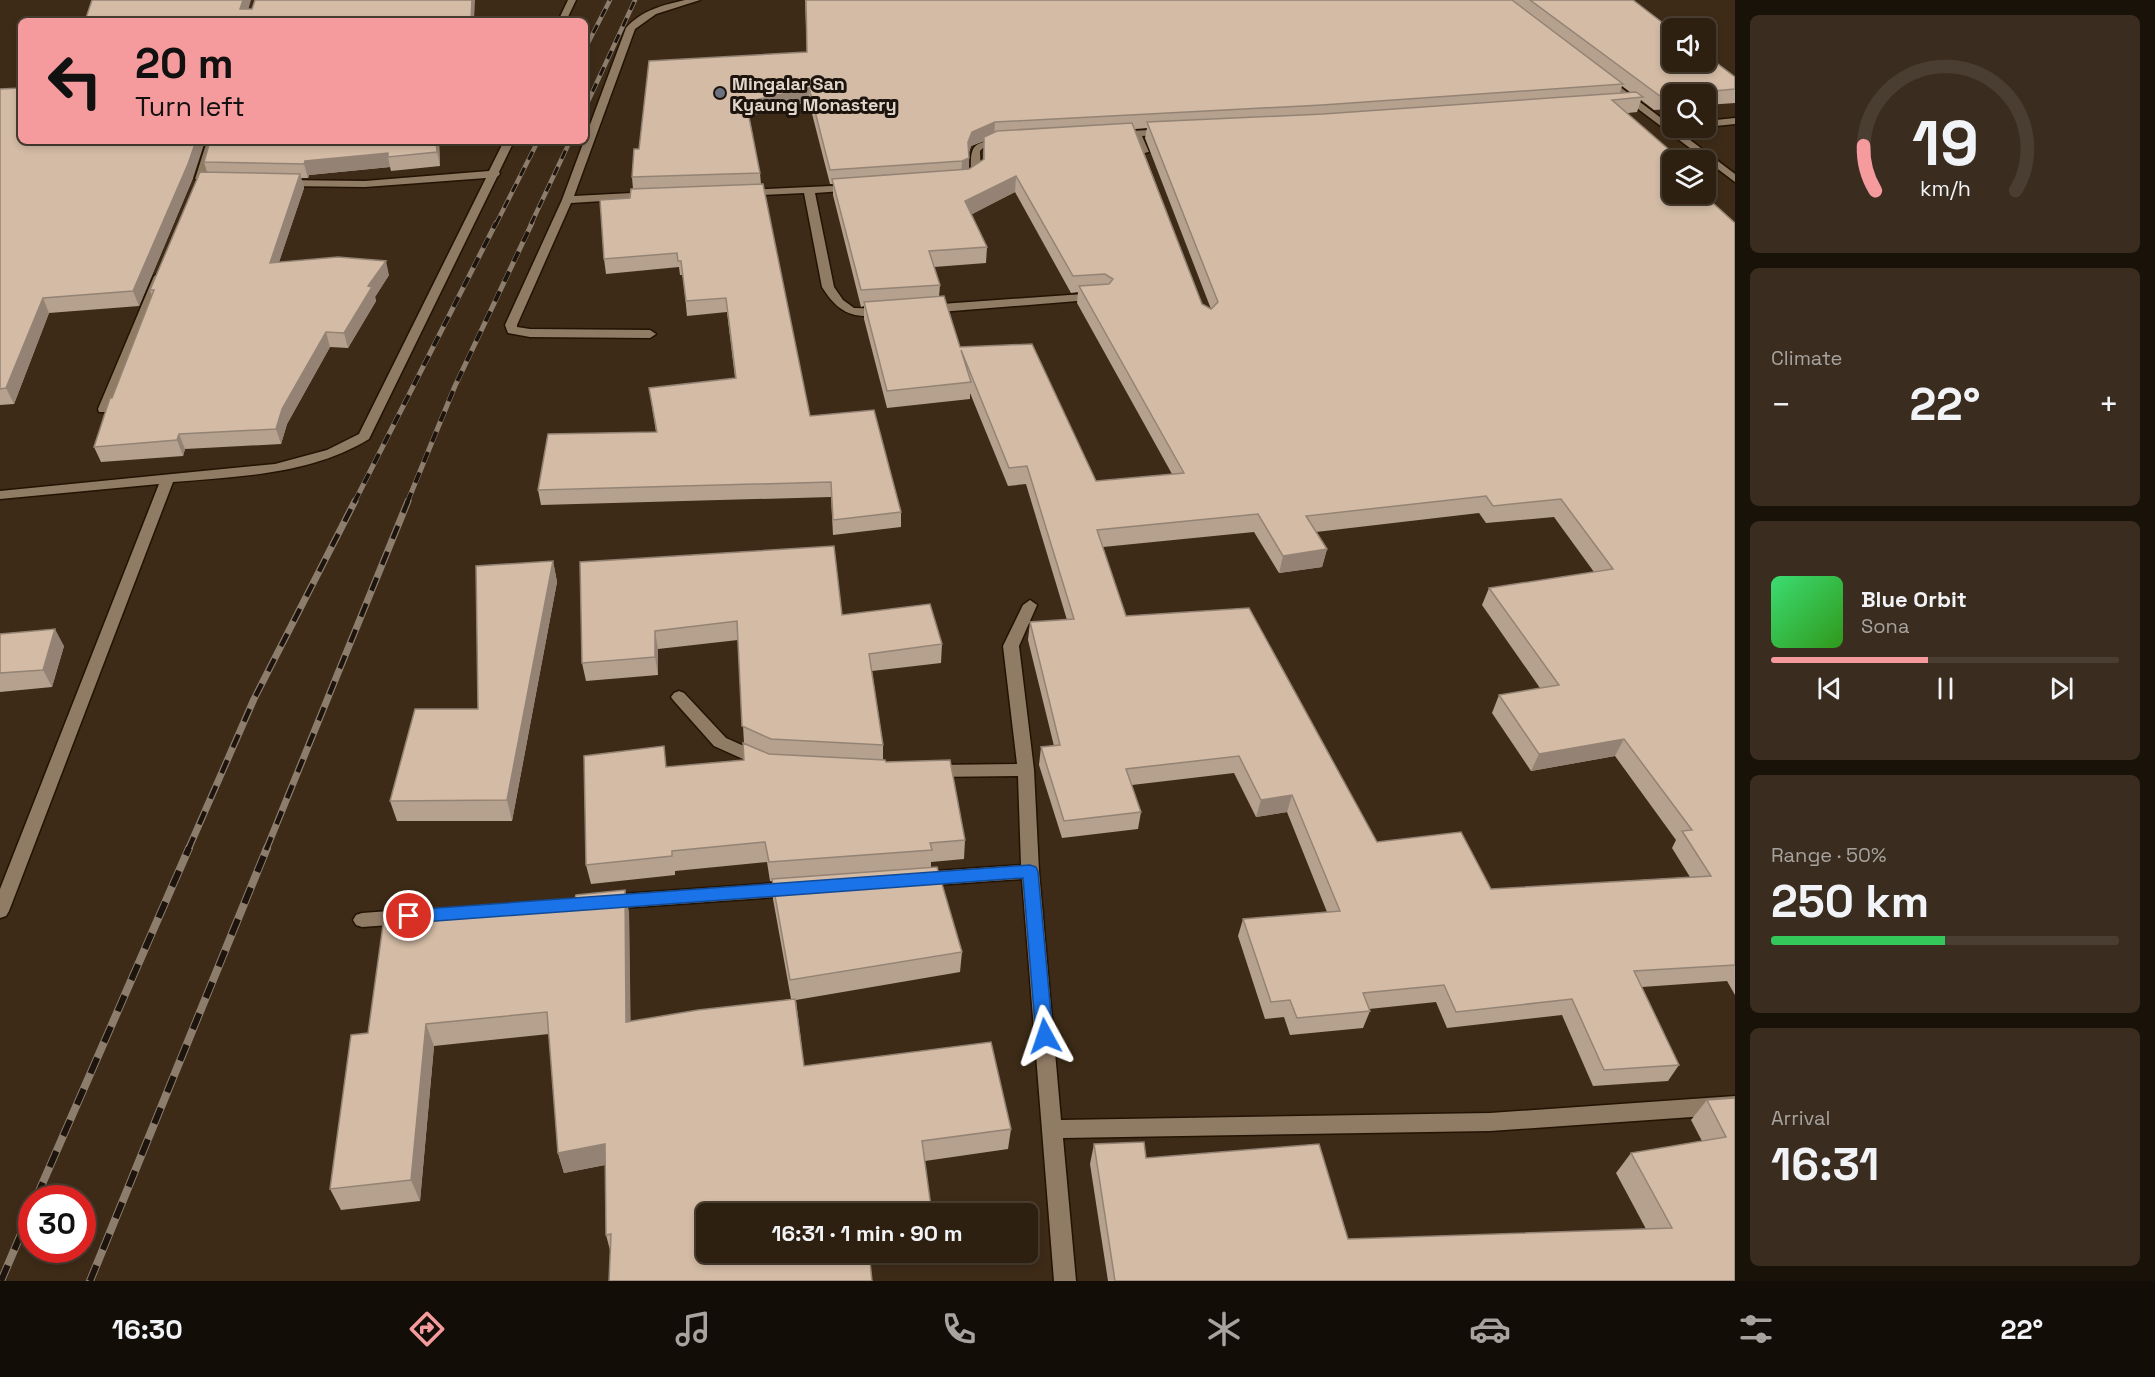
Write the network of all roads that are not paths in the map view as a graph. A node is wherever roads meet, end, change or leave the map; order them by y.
1 (572, 0) edge
2 (696, 0) edge
3 (563, 18) edge
4 (1598, 75) edge
5 (1634, 102) junction
6 (1623, 103) edge
7 (1662, 121) edge
8 (1735, 122) edge
9 (1716, 123) edge
10 (1171, 132) edge
11 (1136, 133) junction
12 (1125, 134) edge
13 (1684, 138) edge
14 (1017, 140) edge
15 (211, 144) edge
16 (508, 144) edge
17 (588, 144) edge
18 (588, 144) edge
19 (1149, 166) edge
20 (495, 174) junction
21 (1735, 179) edge
22 (952, 182) edge
23 (225, 183) edge
24 (271, 183) edge
25 (869, 187) edge
26 (809, 191) junction
27 (731, 193) edge
28 (660, 195) edge
29 (567, 200) junction
30 (163, 267) edge
31 (1104, 296) edge
32 (915, 310) edge
33 (891, 312) edge
34 (650, 334) dead end
35 (104, 409) edge
36 (168, 478) junction
37 (0, 495) edge
38 (1030, 605) dead end
39 (679, 697) dead end
40 (770, 765) edge
41 (1026, 770) junction
42 (922, 771) edge
43 (1030, 872) junction
44 (899, 881) edge
45 (803, 888) edge
46 (588, 903) edge
47 (0, 911) edge
48 (421, 916) edge
49 (362, 920) dead end
50 (1735, 1105) edge
51 (1053, 1130) junction
52 (1065, 1281) edge

1 - 3 street
2 - 18 street
4 - 5 street
5 - 6 street
5 - 7 street
8 - 9 street
10 - 11 street
11 - 12 street
11 - 19 street
13 - 21 street
14 - 22 street
15 - 23 street
16 - 20 street
17 - 29 street
20 - 24 street
20 - 36 street
25 - 26 street
26 - 27 street
26 - 33 street
28 - 29 street
29 - 34 street
30 - 35 street
31 - 32 street
36 - 37 street
36 - 47 street
38 - 41 street
39 - 40 street
41 - 42 street
41 - 43 street
43 - 44 street
43 - 51 street
45 - 46 street
48 - 49 street
50 - 51 street
51 - 52 street

